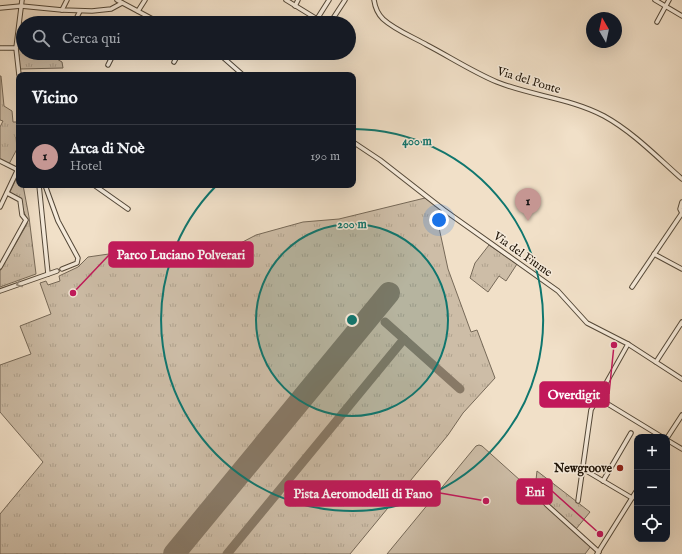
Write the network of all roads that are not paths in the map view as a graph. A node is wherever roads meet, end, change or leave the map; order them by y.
1 (22, 0) edge
2 (67, 0) edge
3 (117, 0) edge
4 (145, 0) edge
5 (286, 0) edge
6 (298, 0) edge
7 (329, 0) edge
8 (344, 0) edge
9 (374, 0) edge
10 (655, 0) edge
11 (669, 0) edge
12 (122, 3) junction
13 (21, 6) junction
14 (295, 6) junction
15 (665, 6) junction
16 (0, 8) edge
17 (62, 10) junction
18 (80, 11) junction
19 (138, 11) junction
20 (20, 16) edge
21 (78, 16) edge
22 (146, 16) edge
23 (312, 16) edge
24 (319, 16) edge
25 (334, 16) edge
26 (682, 16) edge
27 (657, 22) dead end
28 (0, 48) edge
29 (16, 48) edge
30 (17, 60) edge
31 (110, 60) edge
32 (226, 60) edge
33 (108, 65) dead end
34 (19, 72) edge
35 (240, 72) edge
36 (356, 144) edge
37 (0, 160) edge
38 (16, 169) edge
39 (16, 176) edge
40 (682, 179) edge
41 (38, 188) edge
42 (46, 188) edge
43 (98, 188) edge
44 (7, 193) junction
45 (682, 202) edge
46 (0, 207) edge
47 (128, 209) dead end
48 (682, 213) edge
49 (654, 254) junction
50 (0, 267) edge
51 (62, 269) dead end
52 (682, 269) edge
53 (57, 271) dead end
54 (48, 274) junction
55 (632, 287) dead end
56 (0, 292) edge
57 (682, 322) edge
58 (628, 344) junction
59 (656, 362) junction
60 (682, 379) edge
61 (598, 398) junction
62 (682, 415) edge
63 (631, 433) dead end
64 (657, 434) edge
65 (670, 434) edge
66 (670, 441) edge
67 (682, 449) edge
68 (583, 469) junction
69 (603, 481) junction
70 (532, 488) dead end
71 (634, 495) edge
72 (632, 498) junction
73 (578, 501) dead end
74 (598, 553) edge

1 - 13 street
2 - 17 street
3 - 12 street
4 - 19 street
5 - 14 street
6 - 14 street
7 - 24 street
8 - 25 street
9 - 40 street, Via del Ponte
10 - 15 street
11 - 15 street
12 - 18 street
12 - 19 street
13 - 16 street
13 - 17 street
13 - 20 street
14 - 23 street
15 - 26 street
15 - 27 street
17 - 18 street
18 - 21 street
19 - 22 street
28 - 29 street
30 - 34 street
31 - 33 street
32 - 35 street
36 - 58 street, Via del Fiume
37 - 38 street
39 - 44 street
41 - 54 street
42 - 51 street
43 - 47 street
44 - 46 street
44 - 50 street
45 - 48 street
48 - 49 street
49 - 52 street
49 - 55 street
53 - 54 street
54 -> 56 street
57 - 59 street
58 - 59 street, Via del Fiume
58 - 61 street
59 - 60 street, Via del Fiume
61 - 64 street
61 - 68 street
62 - 65 street
63 - 69 street
66 - 67 street
68 - 69 street
68 - 73 street
69 - 72 street
70 - 74 street
71 - 72 street
72 - 74 street

